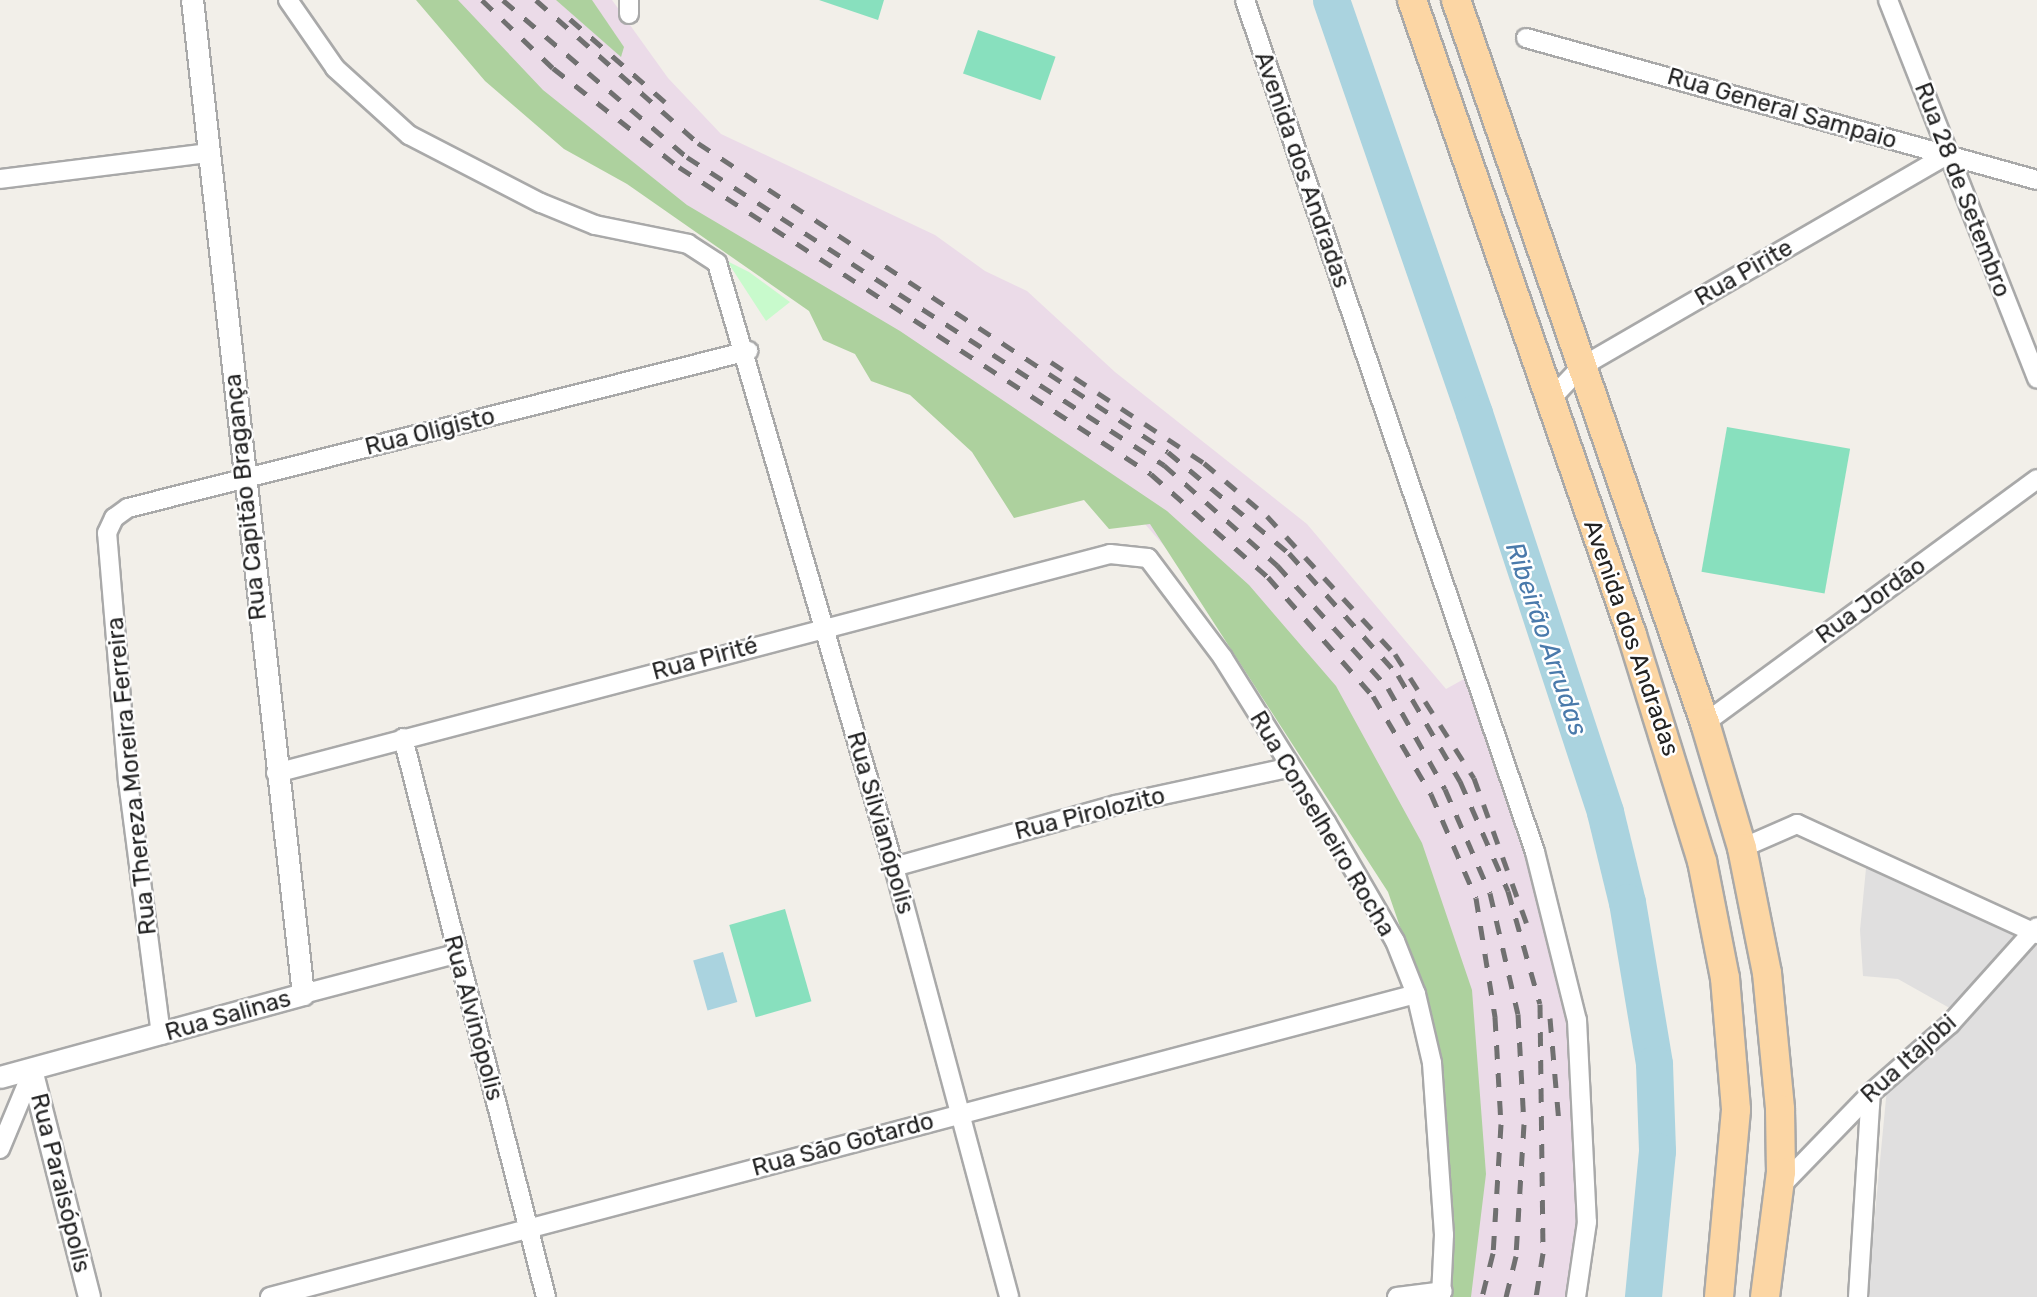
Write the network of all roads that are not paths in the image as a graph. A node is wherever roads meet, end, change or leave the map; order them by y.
1 (192, 0) edge
2 (288, 0) edge
3 (1245, 0) edge
4 (1412, 0) edge
5 (1456, 0) edge
6 (1888, 0) edge
7 (1526, 38) dead end
8 (208, 153) junction
9 (1947, 155) junction
10 (0, 179) edge
11 (2037, 180) edge
12 (748, 351) junction
13 (1580, 367) junction
14 (2037, 379) edge
15 (1549, 401) junction
16 (245, 479) junction
17 (2037, 479) edge
18 (114, 518) joint
19 (1135, 553) joint
20 (824, 628) junction
21 (1705, 723) junction
22 (1665, 733) junction
23 (404, 738) junction
24 (1287, 768) junction
25 (276, 773) junction
26 (1742, 848) junction
27 (894, 867) junction
28 (2036, 931) edge
29 (456, 954) junction
30 (303, 994) junction
31 (1416, 994) junction
32 (161, 1035) junction
33 (31, 1070) junction
34 (0, 1077) edge
35 (1871, 1093) junction
36 (957, 1114) junction
37 (0, 1149) edge
38 (1779, 1188) junction
39 (528, 1229) junction
40 (1442, 1294) edge
41 (89, 1297) edge
42 (270, 1297) edge
43 (546, 1297) edge
44 (1009, 1297) edge
45 (1397, 1297) edge
46 (1576, 1297) edge
47 (1719, 1297) edge
48 (1765, 1297) edge
49 (1858, 1297) edge

1 - 8 street, Rua Capitão Bragança
2 - 12 street
3 - 46 street, Avenida dos Andradas
4 - 15 main road, Avenida dos Andradas
5 - 13 main road, Avenida dos Andradas
6 - 9 street, Rua 28 de Setembro
7 - 9 street, Rua General Sampaio
8 - 10 street
8 - 16 street, Rua Capitão Bragança
9 - 11 street, Rua General Sampaio
9 - 13 street, Rua Pirite
9 - 14 street, Rua 28 de Setembro
12 - 16 street, Rua Oligisto
12 - 20 street, Rua Silvianópolis
13 - 15 street, Rua Pirite
13 - 21 main road, Avenida dos Andradas
15 - 22 main road, Avenida dos Andradas
16 - 18 street, Rua Oligisto
16 - 25 street, Rua Capitão Bragança
17 - 21 street, Rua Jordão
18 - 32 street, Rua Thereza Moreira Ferreira
19 - 20 street, Rua Pirité
19 - 24 street, Rua Conselheiro Rocha
20 - 23 street, Rua Pirité
20 - 27 street, Rua Silvianópolis
21 - 22 main road
21 - 26 main road, Avenida dos Andradas
22 - 47 main road, Avenida dos Andradas
23 - 25 street, Rua Pirité
23 - 29 street, Rua Alvinópolis
24 - 27 street, Rua Pirolozito
24 - 31 street, Rua Conselheiro Rocha
25 - 30 street, Rua Capitão Bragança
26 - 28 street
26 - 38 main road, Avenida dos Andradas
27 - 36 street, Rua Silvianópolis
28 - 35 street, Rua Itajobi
29 - 30 street, Rua Salinas
29 - 39 street, Rua Alvinópolis
30 - 32 street, Rua Salinas
31 - 36 street, Rua São Gotardo
31 - 40 street, Rua Conselheiro Rocha
32 - 33 street, Rua Salinas
33 - 34 street, Rua Salinas
33 - 37 street
33 - 41 street, Rua Paraisópolis
35 - 38 street, Rua Itajobi
35 - 49 street
36 - 39 street, Rua São Gotardo
36 - 44 street, Rua Silvianópolis
38 - 48 main road, Avenida dos Andradas
39 - 42 street, Rua São Gotardo
39 - 43 street, Rua Alvinópolis
40 - 45 street

